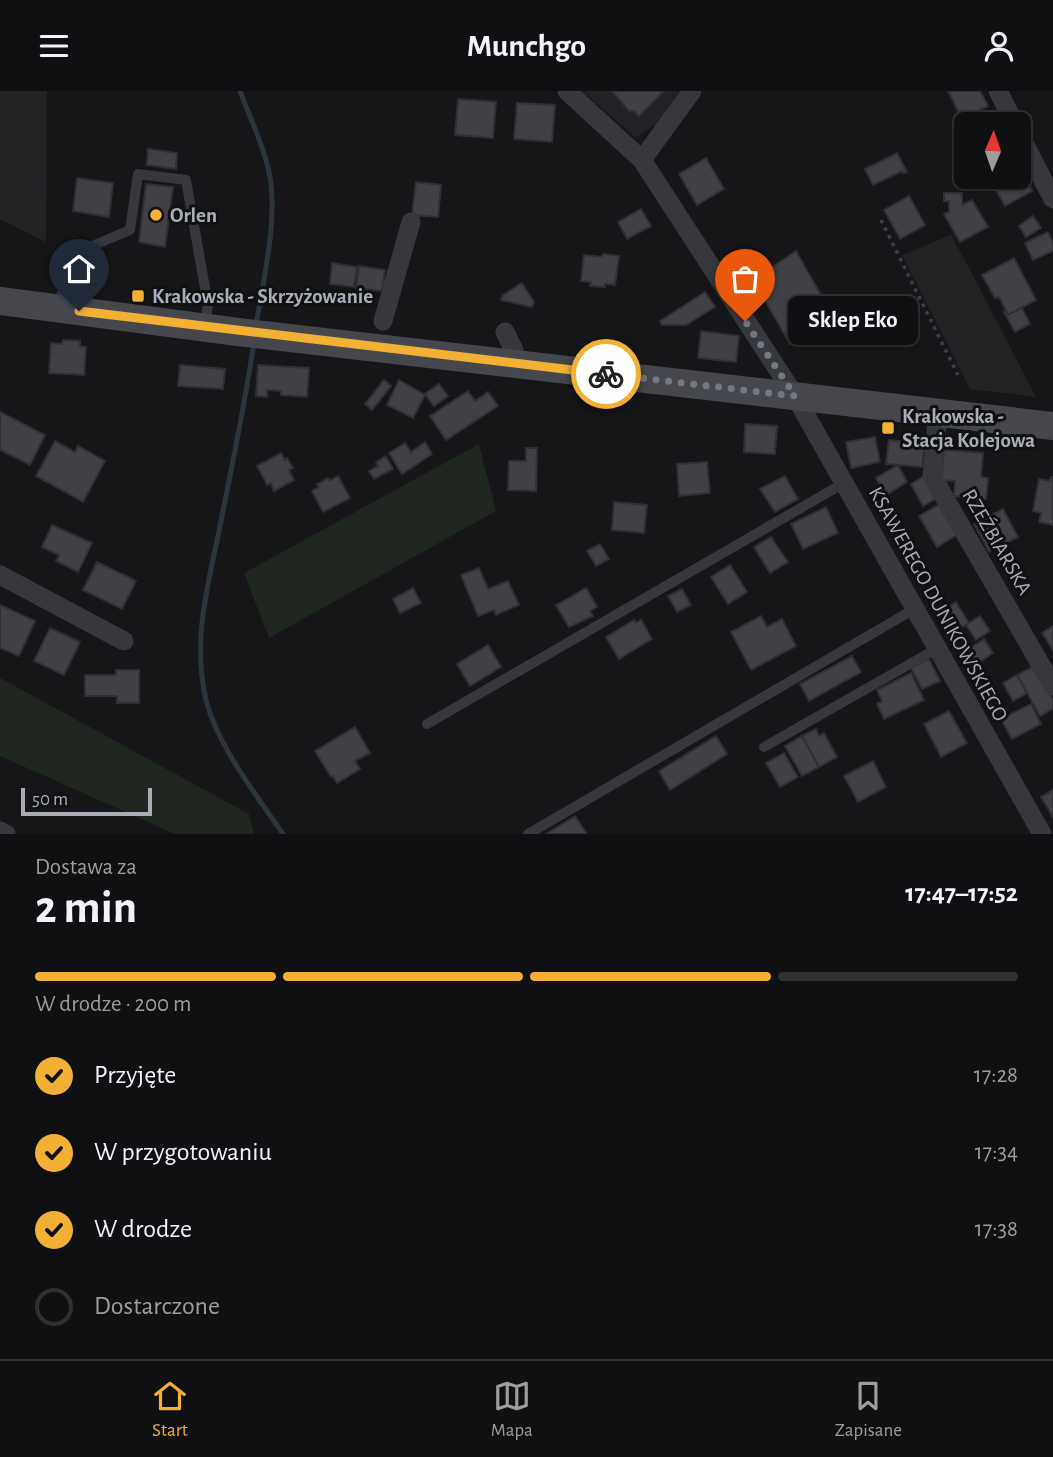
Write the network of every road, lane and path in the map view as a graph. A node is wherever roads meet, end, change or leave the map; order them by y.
1 (567, 91) edge
2 (692, 91) edge
3 (998, 91) edge
4 (1009, 112) edge
5 (1031, 157) edge
6 (642, 160) junction
7 (1053, 199) edge
8 (881, 220) dead end
9 (411, 222) dead end
10 (0, 301) edge
11 (54, 308) junction
12 (383, 321) dead end
13 (204, 328) junction
14 (505, 332) dead end
15 (514, 350) dead end
16 (958, 375) dead end
17 (795, 396) junction
18 (938, 413) junction
19 (1053, 426) edge
20 (844, 482) junction
21 (0, 575) edge
22 (916, 608) junction
23 (124, 641) dead end
24 (938, 647) junction
25 (1053, 686) edge
26 (427, 723) dead end
27 (764, 747) dead end
28 (0, 831) edge
29 (6, 834) edge
30 (528, 834) edge
31 (1042, 834) edge

1 - 6 street, KSAWEREGO DUNIKOWSKIEGO
2 - 6 street
3 - 4 street
5 - 7 street
6 - 17 street, KSAWEREGO DUNIKOWSKIEGO
8 - 16 path
9 - 12 street
10 - 11 main road
11 - 13 main road
11 - 13 lane
13 - 17 main road
14 - 15 street
17 - 18 main road
17 - 20 street, KSAWEREGO DUNIKOWSKIEGO
18 - 19 main road
18 - 25 street, RZEŹBIARSKA
20 - 22 street, KSAWEREGO DUNIKOWSKIEGO
20 - 26 lane
21 - 23 street
22 - 24 street, KSAWEREGO DUNIKOWSKIEGO
22 - 30 lane
24 - 27 lane
24 - 31 street, KSAWEREGO DUNIKOWSKIEGO
28 - 29 street

